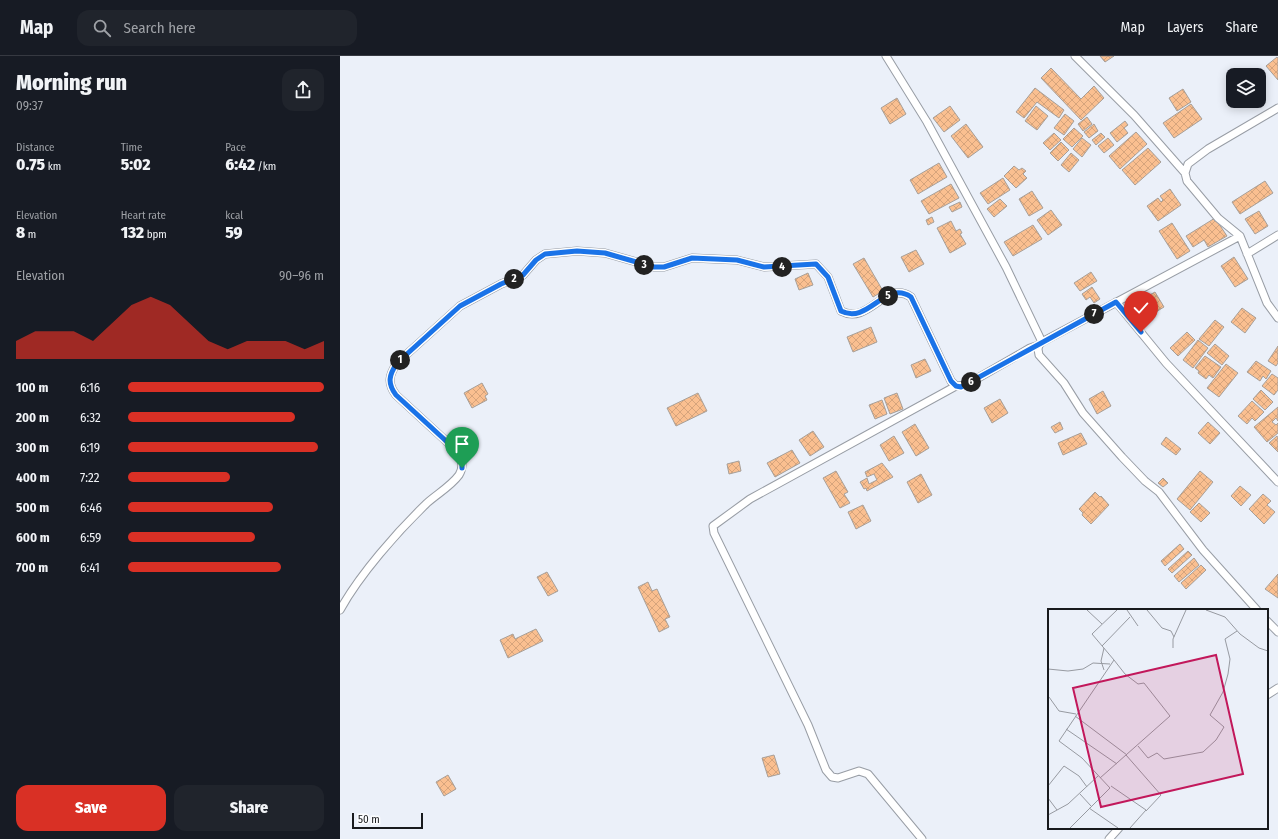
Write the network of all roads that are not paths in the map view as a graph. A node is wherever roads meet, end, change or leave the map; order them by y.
1 (886, 56) edge
2 (1075, 56) edge
3 (1278, 108) edge
4 (1185, 173) junction
5 (1278, 235) edge
6 (1240, 236) junction
7 (1248, 254) junction
8 (1116, 302) junction
9 (1278, 318) edge
10 (1041, 343) junction
11 (956, 386) junction
12 (1278, 482) edge
13 (1256, 609) edge
14 (340, 610) edge
15 (1268, 622) edge
16 (1278, 632) edge
17 (1278, 688) edge
18 (1268, 694) edge
19 (1118, 829) edge
20 (922, 839) edge
21 (1109, 839) edge

1 - 10 street
2 - 4 street
3 - 4 street
4 - 6 street
5 - 7 street
6 - 7 street
6 - 8 street
7 - 9 street
8 - 10 street
8 - 12 street
10 - 11 street
10 - 13 street
11 - 14 street
11 - 20 street
15 - 16 street
17 - 18 street
19 - 21 street

